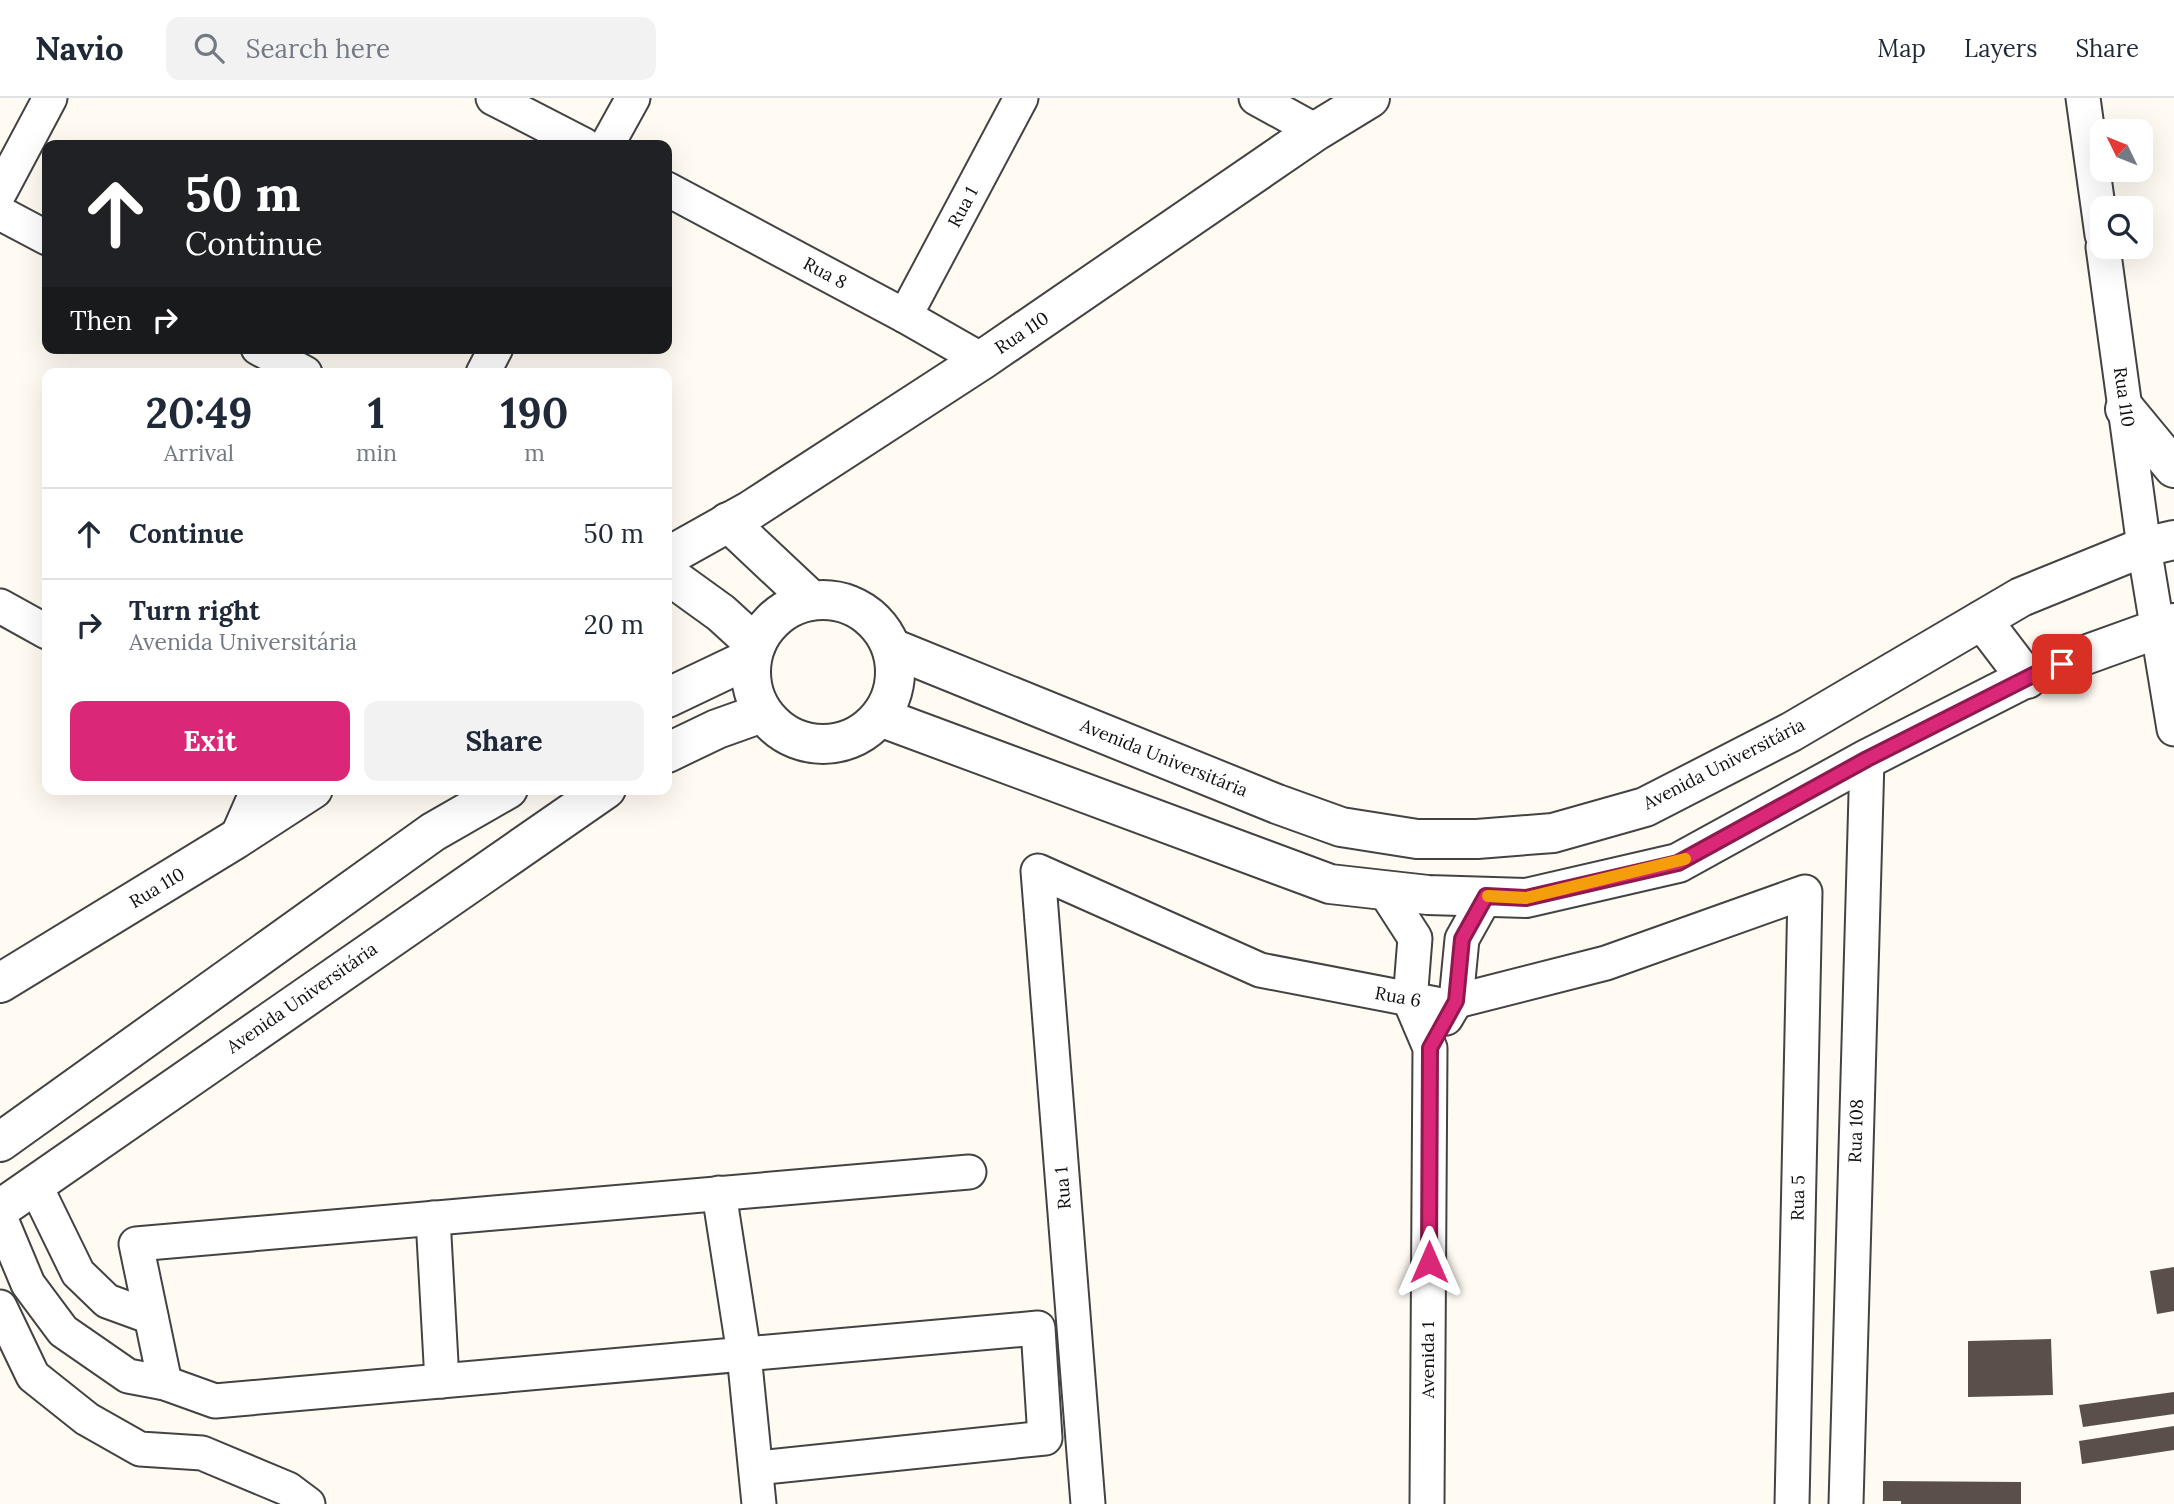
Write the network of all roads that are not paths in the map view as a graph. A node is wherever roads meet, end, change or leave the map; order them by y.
1 (50, 98) edge
2 (493, 98) edge
3 (633, 98) edge
4 (1021, 98) edge
5 (1256, 98) edge
6 (1370, 98) edge
7 (2083, 98) edge
8 (1316, 131) junction
9 (574, 140) edge
10 (610, 140) edge
11 (0, 192) edge
12 (672, 192) edge
13 (2097, 196) edge
14 (0, 213) edge
15 (42, 235) edge
16 (2105, 259) edge
17 (905, 316) junction
18 (269, 354) edge
19 (982, 360) junction
20 (295, 368) edge
21 (2125, 409) junction
22 (2174, 468) edge
23 (728, 522) junction
24 (2159, 544) edge
25 (672, 554) edge
26 (672, 578) edge
27 (811, 600) junction
28 (0, 606) edge
29 (1982, 620) junction
30 (2166, 627) edge
31 (42, 629) edge
32 (892, 648) junction
33 (754, 651) junction
34 (2027, 679) junction
35 (672, 695) edge
36 (762, 713) junction
37 (880, 717) junction
38 (2174, 729) edge
39 (672, 750) edge
40 (1867, 759) junction
41 (255, 795) edge
42 (304, 795) edge
43 (498, 795) edge
44 (597, 795) edge
45 (433, 832) junction
46 (236, 839) junction
47 (1038, 871) joint
48 (474, 879) junction
49 (1384, 890) junction
50 (1805, 892) joint
51 (1486, 896) junction
52 (0, 983) edge
53 (1410, 1001) junction
54 (1456, 1001) junction
55 (1430, 1048) junction
56 (0, 1142) edge
57 (969, 1172) dead end
58 (35, 1185) junction
59 (719, 1193) junction
60 (0, 1209) edge
61 (0, 1217) edge
62 (433, 1218) junction
63 (0, 1307) edge
64 (151, 1317) junction
65 (744, 1354) junction
66 (442, 1381) junction
67 (164, 1383) junction
68 (757, 1468) junction
69 (308, 1504) edge
70 (760, 1504) edge
71 (1088, 1504) edge
72 (1427, 1504) edge
73 (1791, 1504) edge
74 (1846, 1504) edge

1 - 11 street
2 - 9 street
3 - 10 street
4 - 17 street, Rua 1
5 - 8 street
6 - 8 street, Rua 110
7 - 13 street
8 - 19 street, Rua 110
12 - 17 street, Rua 8
14 - 15 street
16 - 21 street, Rua 110
17 - 19 street, Rua 8
18 - 20 street
19 - 23 street, Rua 110
21 - 22 street
21 - 24 street, Rua 110
23 - 25 street, Rua 110
23 - 27 street
24 - 29 street, Avenida Universitária
24 - 30 street, Rua 110
26 - 33 street
27 - 32 street
27 - 33 street
28 - 31 street
29 - 32 street, Avenida Universitária
29 - 34 street
30 - 34 street
30 - 38 street, Rua 110
32 - 37 street
33 - 35 street
33 - 36 street
34 - 40 street
36 - 37 street
36 - 39 street
37 - 49 street
40 - 51 street
40 - 74 street, Rua 108
41 - 46 street
42 - 46 street, Rua 110
43 - 45 street
44 - 48 street, Avenida Universitária
45 - 48 street
45 - 56 street
46 - 52 street, Rua 110
47 - 53 street, Rua 6
47 - 71 street, Rua 1
48 - 58 street, Avenida Universitária
49 - 51 street
49 - 53 street
50 - 54 street, Rua 6
50 - 73 street, Rua 5
51 - 54 street
53 - 54 street, Rua 6
53 - 55 street, Avenida 1
54 - 55 street, Avenida 1
55 - 72 street, Avenida 1
57 - 59 street
58 - 60 street, Avenida Universitária
58 - 64 street
59 - 62 street
59 - 65 street
61 - 67 street
62 - 64 street
62 - 66 street
63 - 69 street
64 - 67 street
65 - 66 street
65 - 68 street
65 - 68 street
66 - 67 street
68 - 70 street

